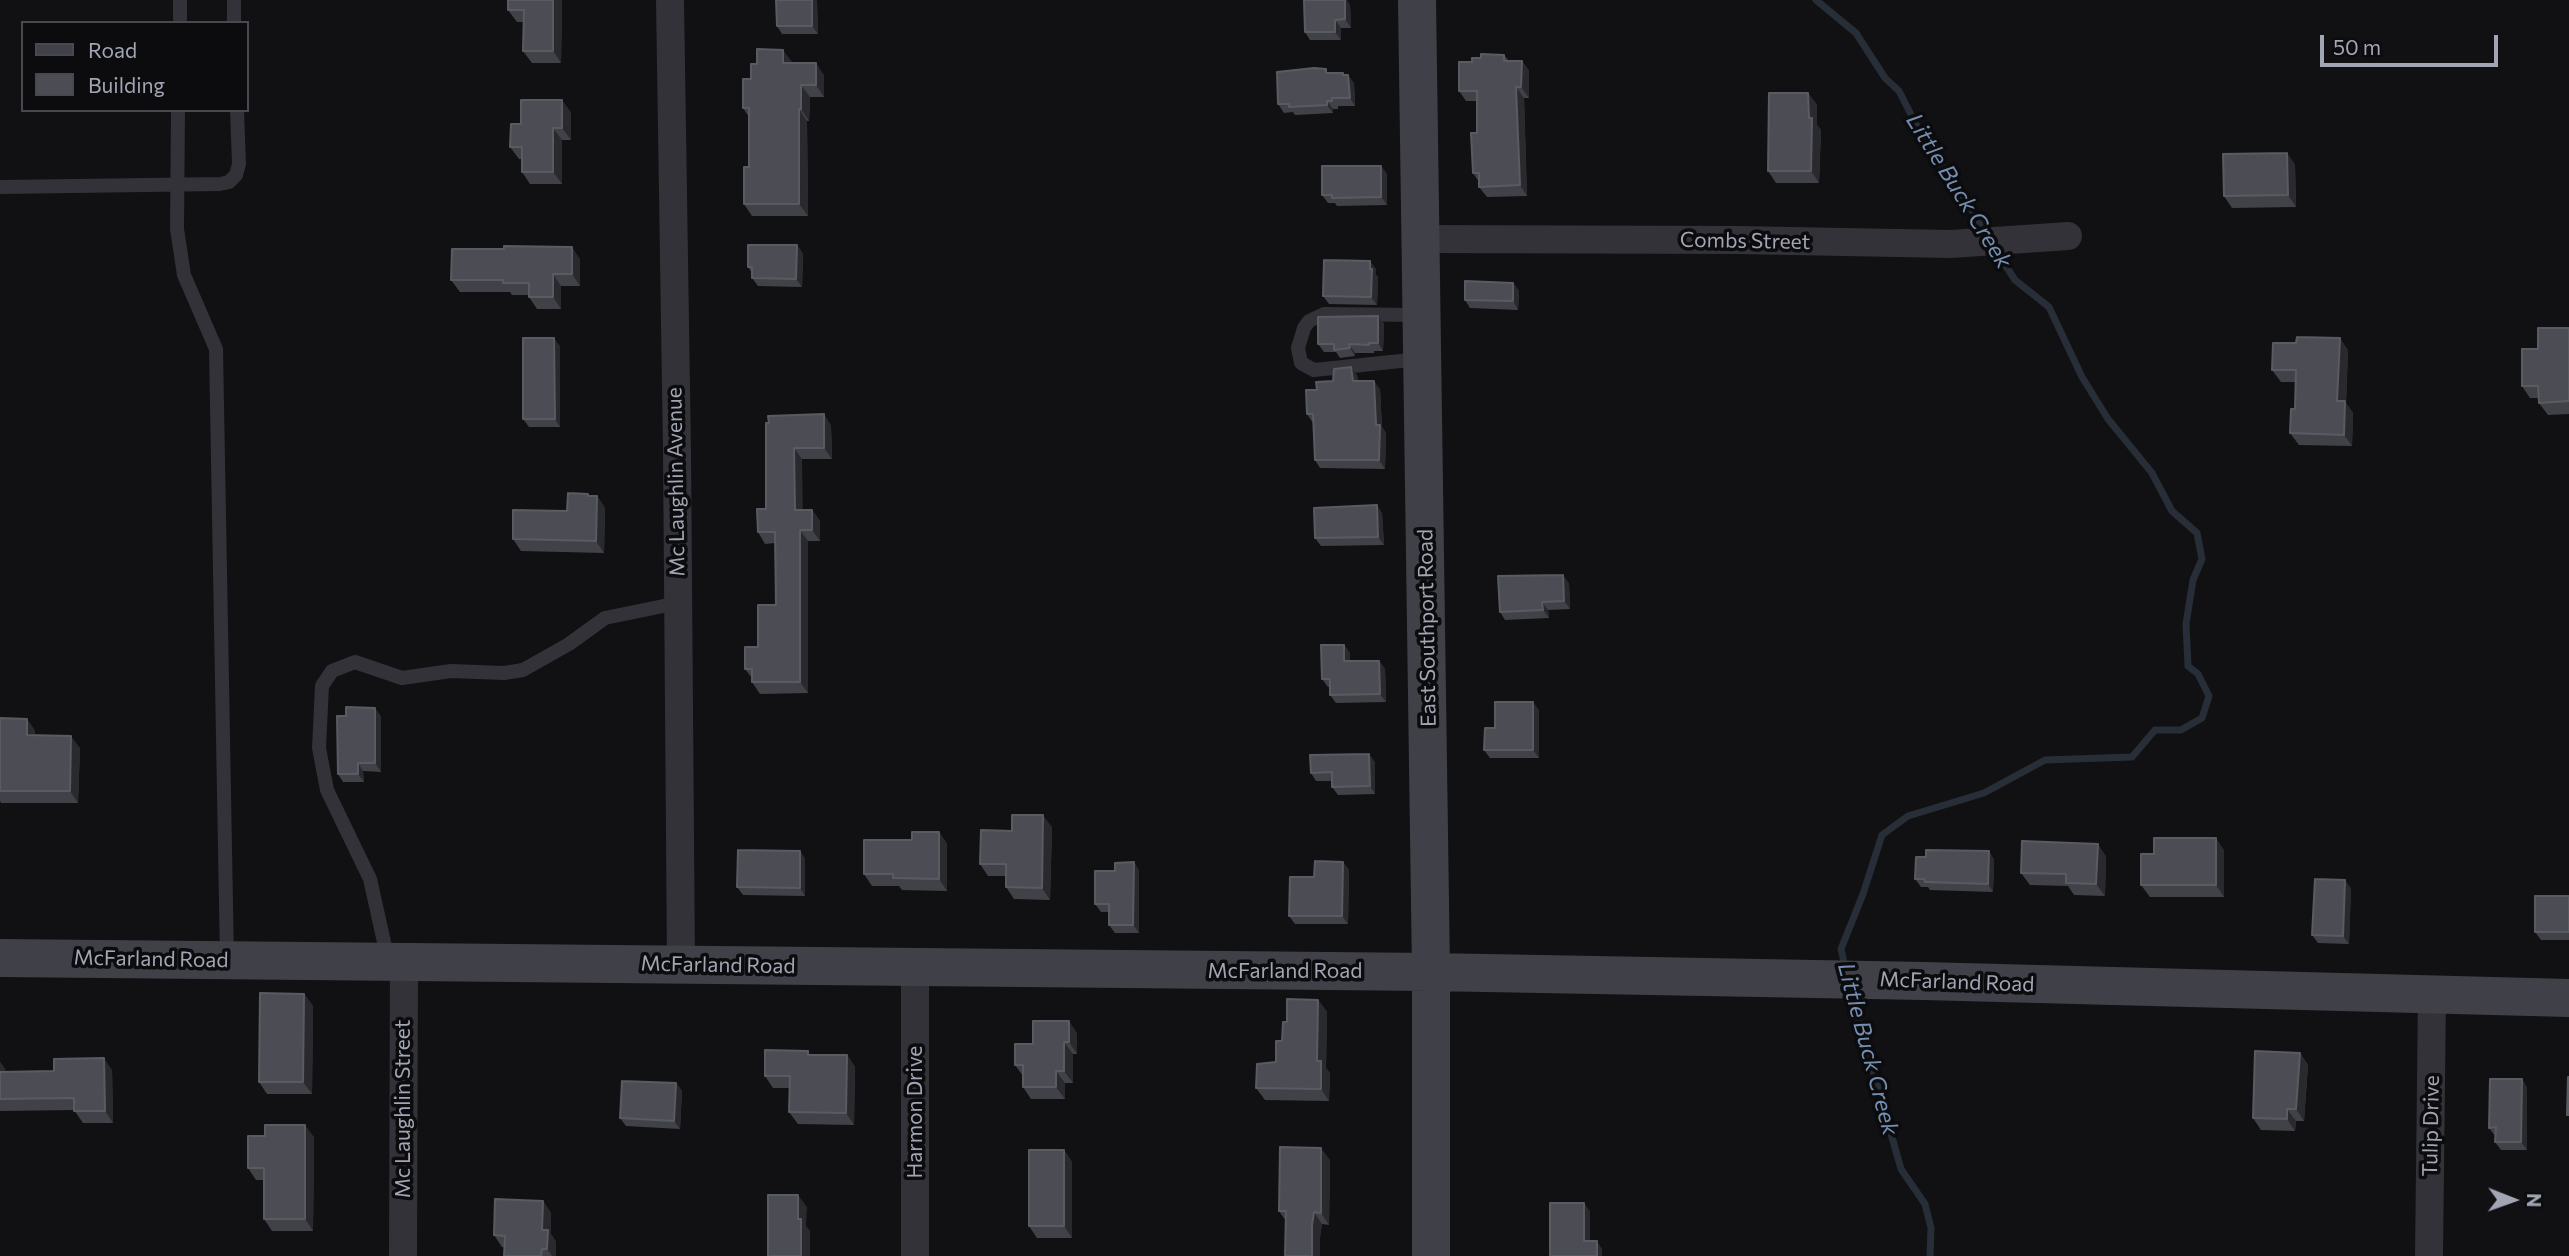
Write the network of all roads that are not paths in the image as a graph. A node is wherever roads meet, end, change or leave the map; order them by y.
1 (180, 0) edge
2 (234, 0) edge
3 (670, 0) edge
4 (1417, 0) edge
5 (180, 21) edge
6 (234, 21) edge
7 (178, 112) edge
8 (237, 112) edge
9 (177, 185) junction
10 (0, 187) edge
11 (2068, 236) dead end
12 (1421, 239) junction
13 (1422, 315) junction
14 (1423, 359) junction
15 (678, 603) junction
16 (0, 958) edge
17 (228, 960) junction
18 (396, 962) junction
19 (681, 965) junction
20 (915, 967) junction
21 (1431, 972) junction
22 (2432, 995) junction
23 (2569, 998) edge
24 (403, 1256) edge
25 (915, 1256) edge
26 (1431, 1256) edge
27 (2429, 1256) edge

1 - 5 lane
2 - 6 lane
3 - 15 street, Mc Laughlin Avenue
4 - 12 street, East Southport Road
7 - 9 lane
8 - 9 lane
9 - 10 lane
9 - 17 lane
11 - 12 street, Combs Street
12 - 13 street, East Southport Road
13 - 14 street, East Southport Road
13 - 14 lane
14 - 21 street, East Southport Road
15 - 18 lane
15 - 19 street, Mc Laughlin Avenue
16 - 17 street, McFarland Road
17 - 18 street, McFarland Road
18 - 19 street, McFarland Road
18 - 24 street, Mc Laughlin Street
19 - 20 street, McFarland Road
20 - 21 street, McFarland Road
20 - 25 street, Harmon Drive
21 - 22 street, McFarland Road
21 - 26 street, East Southport Road
22 - 23 street, McFarland Road
22 - 27 street, Tulip Drive

